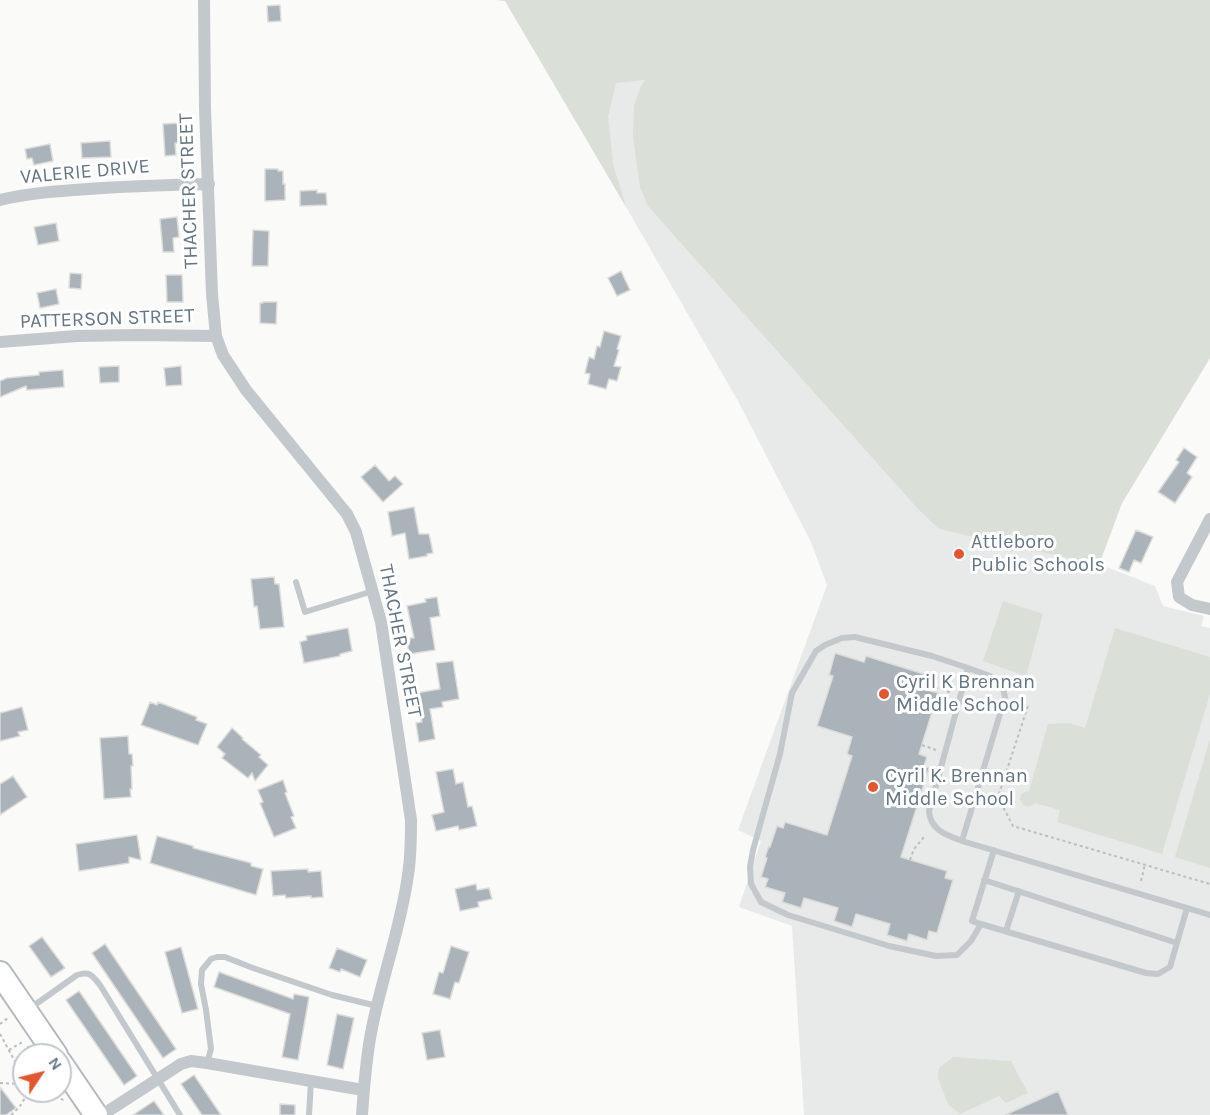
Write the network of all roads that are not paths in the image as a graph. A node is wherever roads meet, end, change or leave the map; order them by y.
1 (204, 0) edge
2 (209, 184) junction
3 (0, 200) edge
4 (216, 336) junction
5 (0, 342) edge
6 (1210, 519) edge
7 (296, 582) dead end
8 (373, 591) junction
9 (1210, 609) edge
10 (968, 668) junction
11 (962, 840) junction
12 (993, 850) junction
13 (984, 880) junction
14 (1019, 891) junction
15 (1186, 908) junction
16 (1210, 915) edge
17 (981, 924) junction
18 (1006, 931) junction
19 (1177, 943) junction
20 (0, 973) edge
21 (377, 1006) junction
22 (18, 1014) junction
23 (45, 1043) edge
24 (207, 1063) junction
25 (158, 1079) junction
26 (72, 1080) edge
27 (311, 1081) junction
28 (363, 1090) junction
29 (96, 1115) edge
30 (102, 1115) edge
31 (180, 1115) edge
32 (309, 1115) edge
33 (362, 1115) edge

1 - 2 street, THACHER STREET
2 - 3 street, VALERIE DRIVE
2 - 4 street, THACHER STREET
4 - 5 street, PATTERSON STREET
4 - 8 street, THACHER STREET
6 - 9 street
7 - 8 lane
8 - 21 street, THACHER STREET
10 - 11 lane
10 - 11 lane
10 - 17 lane
11 - 12 lane
12 - 13 lane
12 - 15 lane
13 - 14 lane
13 - 17 lane
14 - 18 lane
14 - 19 lane
15 - 16 lane
15 - 19 lane
17 - 18 lane
18 - 19 lane
20 - 22 highway
21 - 24 lane
21 - 28 street, THACHER STREET
22 - 23 highway
22 - 25 lane
24 - 25 street
24 - 27 street
25 - 30 street
25 - 31 lane
26 - 29 highway
27 - 28 street
27 - 32 lane
28 - 33 street, THACHER STREET

